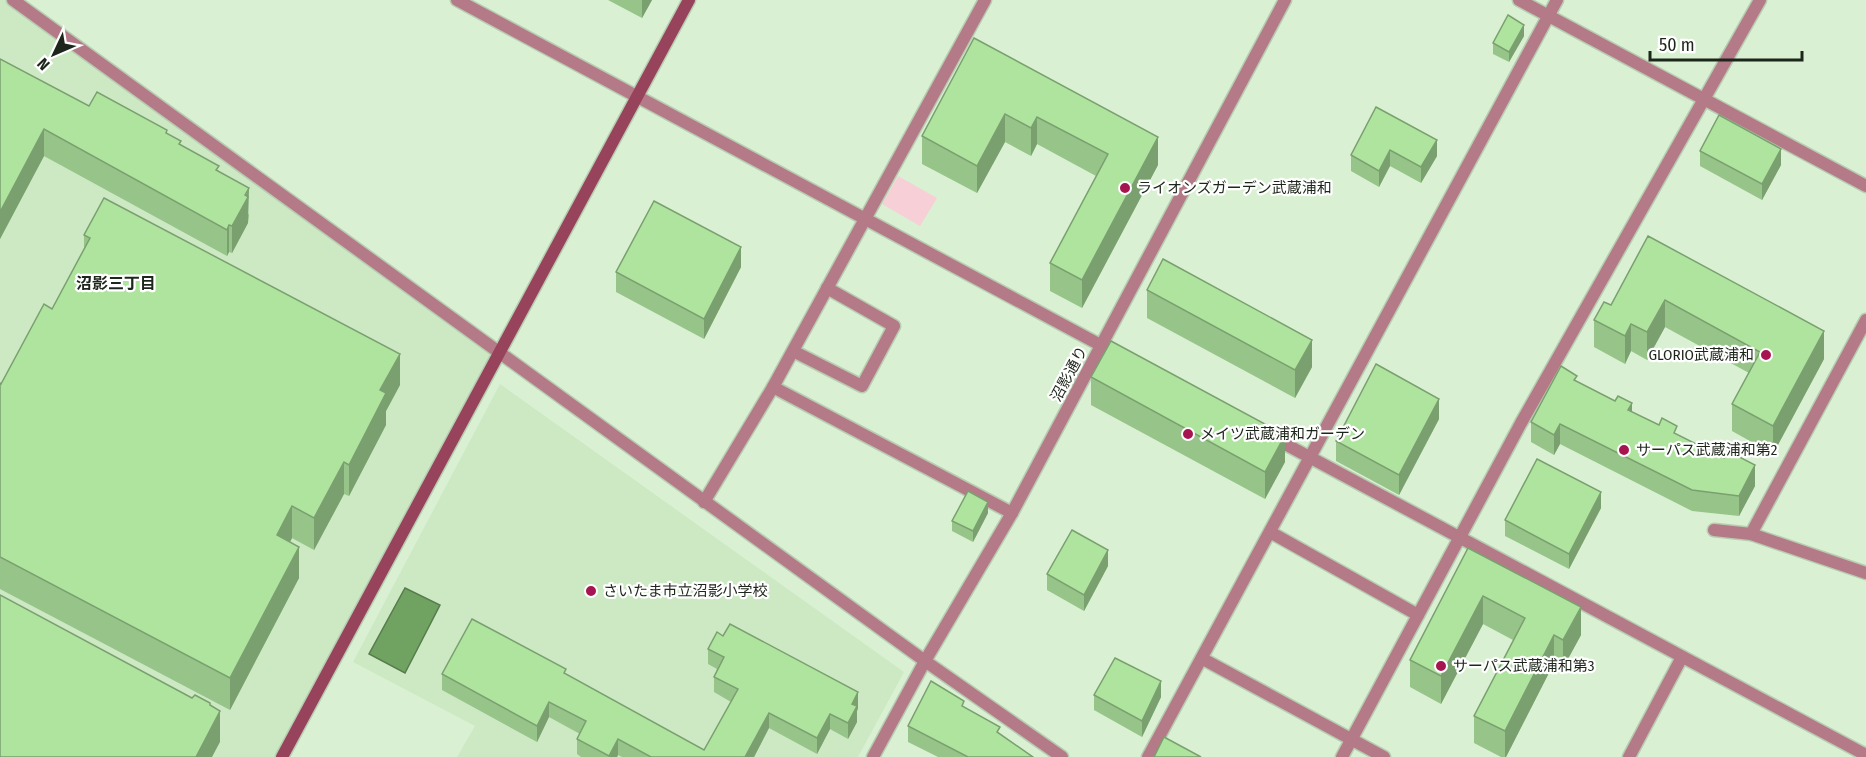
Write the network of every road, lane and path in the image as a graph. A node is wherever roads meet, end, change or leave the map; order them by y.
1 (13, 0) edge
2 (457, 0) edge
3 (689, 0) edge
4 (985, 0) edge
5 (1285, 0) edge
6 (1519, 0) edge
7 (1557, 0) edge
8 (1761, 0) edge
9 (1548, 16) junction
10 (636, 96) junction
11 (1704, 99) junction
12 (1866, 186) edge
13 (865, 219) junction
14 (827, 288) junction
15 (1866, 320) edge
16 (1101, 345) junction
17 (793, 351) junction
18 (499, 353) junction
19 (1132, 362) edge
20 (773, 387) junction
21 (1258, 430) edge
22 (1311, 458) junction
23 (704, 502) junction
24 (1012, 513) junction
25 (1714, 530) dead end
26 (1270, 532) junction
27 (1751, 534) junction
28 (1459, 537) junction
29 (1866, 573) edge
30 (1418, 615) junction
31 (1682, 657) junction
32 (1203, 659) junction
33 (925, 661) junction
34 (1351, 739) junction
35 (1866, 755) edge
36 (282, 757) edge
37 (873, 757) edge
38 (1062, 757) edge
39 (1148, 757) edge
40 (1342, 757) edge
41 (1384, 757) edge
42 (1629, 757) edge

1 - 18 street
2 - 10 street
3 - 10 street
4 - 13 street
5 - 16 street, 沼影通り
6 - 9 street
7 - 9 street
8 - 11 street
9 - 11 street
9 - 22 street
10 - 13 street
10 - 18 street
11 - 12 street
11 - 28 street
13 - 14 street
13 - 16 street
14 - 17 street
14 - 17 street
15 - 27 street
16 - 19 street
16 - 24 street, 沼影通り
17 - 20 street
18 - 23 street
18 - 36 street
20 - 23 street
20 - 24 street
21 - 22 street
22 - 26 street
22 - 28 street
23 - 33 street
24 - 33 street, 沼影通り
25 - 27 street
26 - 30 street
26 - 32 street
27 - 29 street
28 - 30 street
28 - 31 street
30 - 34 street
31 - 35 street
31 - 42 street
32 - 34 street
32 - 39 street
33 - 37 street, 沼影通り
33 - 38 street
34 - 40 street
34 - 41 street

